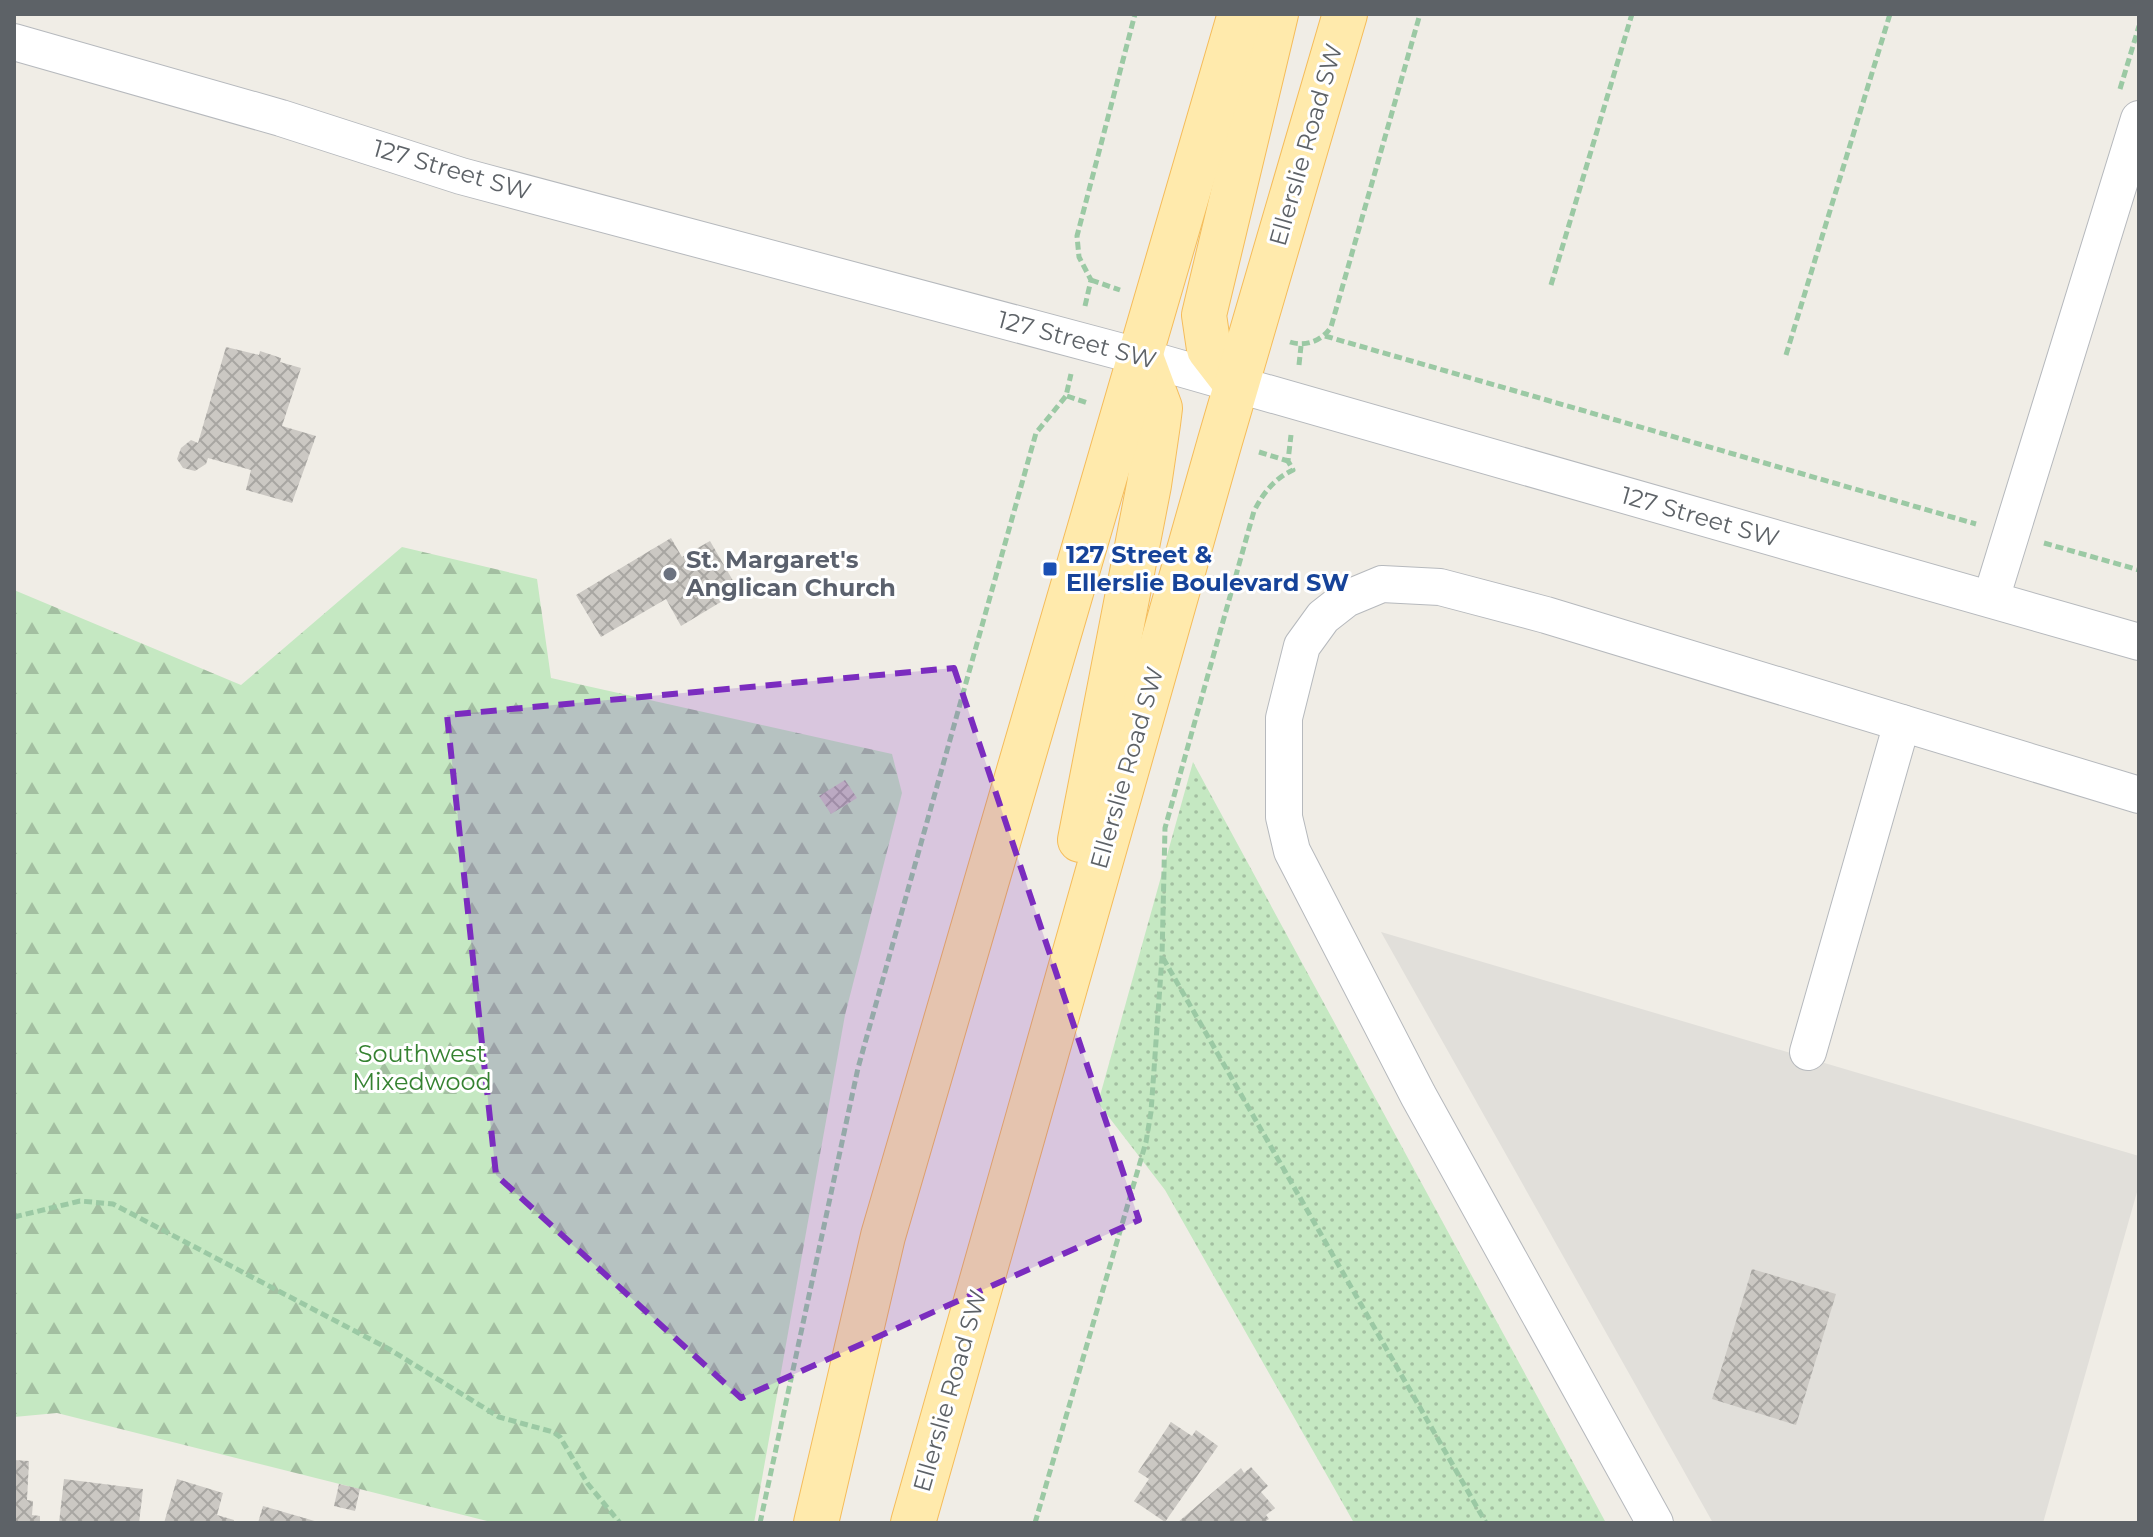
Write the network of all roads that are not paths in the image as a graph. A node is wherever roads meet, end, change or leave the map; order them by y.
1 (1240, 14) edge
2 (1276, 14) edge
3 (1345, 14) edge
4 (14, 42) edge
5 (2139, 119) edge
6 (1141, 357) junction
7 (1236, 384) junction
8 (1991, 599) junction
9 (2139, 642) edge
10 (1902, 723) junction
11 (2139, 795) edge
12 (1808, 1052) dead end
13 (1020, 1149) junction
14 (816, 1523) edge
15 (913, 1523) edge
16 (1655, 1523) edge

1 - 6 main road
2 - 7 main road
3 - 7 main road, Ellerslie Road SW
4 - 6 street, 127 Street SW
5 - 8 street
6 - 7 street, 127 Street SW
6 - 13 main road
6 - 14 main road
7 - 8 street, 127 Street SW
7 - 13 main road, Ellerslie Road SW
8 - 9 street, 127 Street SW
10 - 11 street
10 - 12 street
10 - 16 street
13 - 15 main road, Ellerslie Road SW

